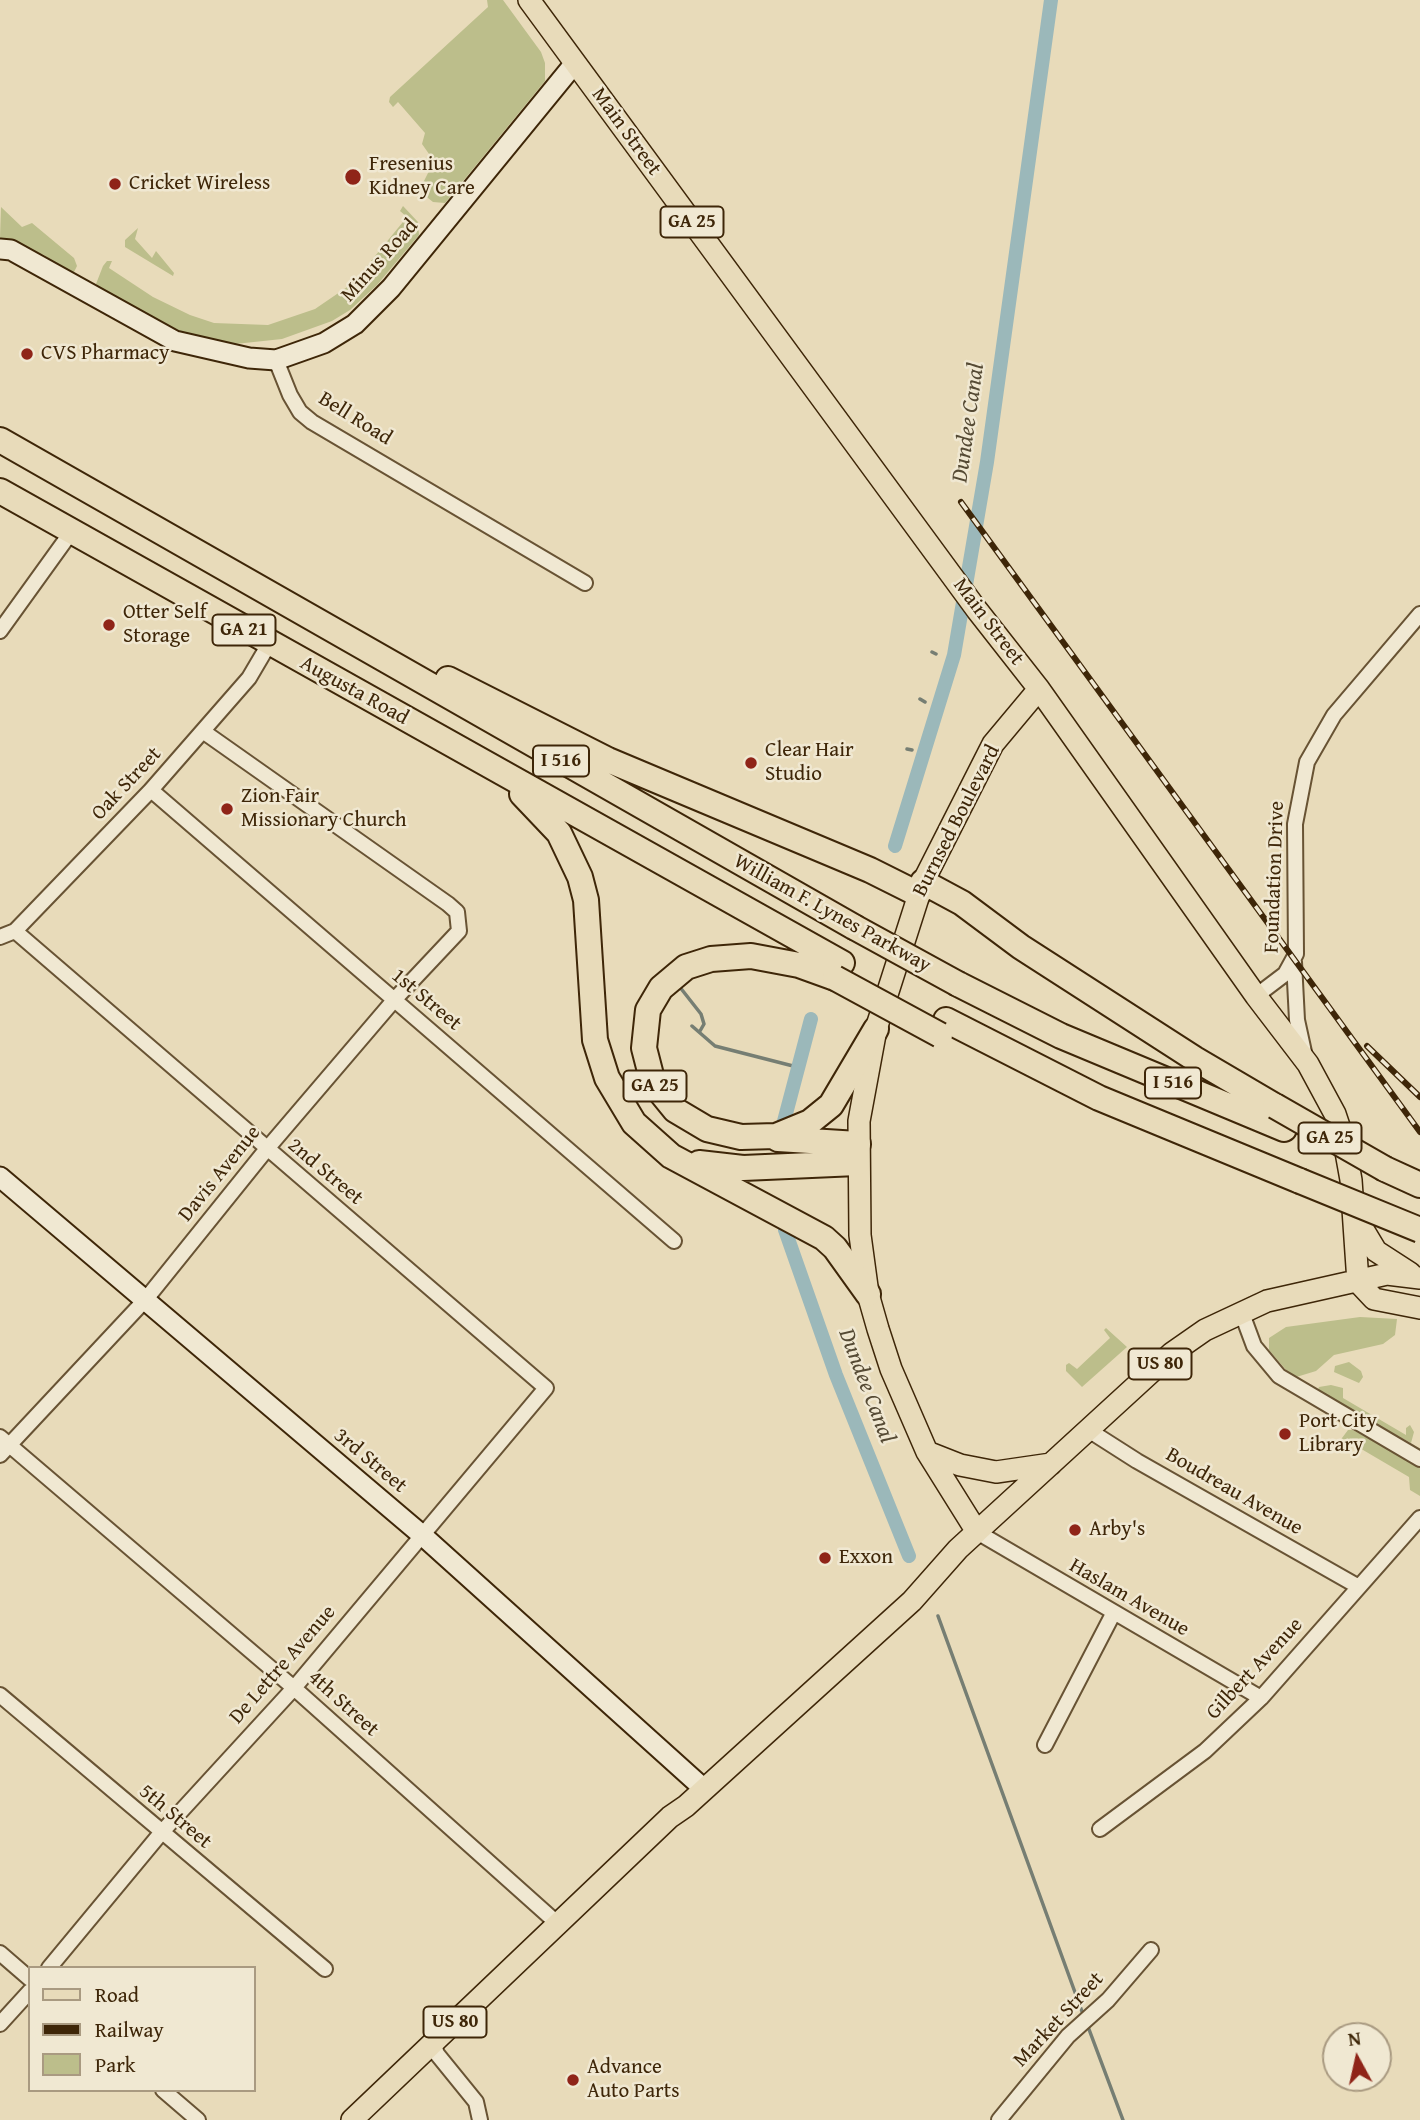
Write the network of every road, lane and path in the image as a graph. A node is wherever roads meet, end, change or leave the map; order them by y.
1 (529, 0) edge
2 (575, 63) junction
3 (0, 248) edge
4 (276, 360) junction
5 (0, 440) edge
6 (0, 491) edge
7 (72, 531) junction
8 (585, 583) dead end
9 (268, 595) junction
10 (1420, 614) edge
11 (0, 631) edge
12 (269, 644) junction
13 (1039, 689) junction
14 (204, 732) junction
15 (490, 766) junction
16 (151, 790) junction
17 (923, 881) junction
18 (15, 931) junction
19 (0, 937) edge
20 (1294, 962) junction
21 (839, 970) junction
22 (1256, 996) junction
23 (395, 999) junction
24 (876, 1029) junction
25 (1308, 1064) junction
26 (750, 1138) junction
27 (266, 1150) junction
28 (857, 1154) junction
29 (671, 1156) junction
30 (1385, 1170) junction
31 (0, 1177) edge
32 (1420, 1185) edge
33 (1354, 1212) junction
34 (1420, 1230) edge
35 (674, 1241) dead end
36 (1419, 1277) edge
37 (1358, 1282) junction
38 (868, 1294) junction
39 (146, 1299) junction
40 (1420, 1308) edge
41 (1241, 1311) junction
42 (546, 1388) joint
43 (1090, 1431) junction
44 (3, 1445) edge
45 (927, 1452) junction
46 (1420, 1459) edge
47 (1051, 1464) junction
48 (1420, 1518) edge
49 (977, 1532) junction
50 (422, 1535) junction
51 (1359, 1587) junction
52 (1113, 1614) junction
53 (294, 1688) junction
54 (0, 1695) edge
55 (1261, 1698) junction
56 (1045, 1745) dead end
57 (703, 1788) junction
58 (1100, 1829) dead end
59 (162, 1833) junction
60 (558, 1924) junction
61 (1151, 1950) dead end
62 (0, 1954) edge
63 (51, 1966) edge
64 (326, 1969) dead end
65 (28, 1977) edge
66 (28, 1993) edge
67 (0, 2024) edge
68 (433, 2043) junction
69 (165, 2092) edge
70 (198, 2120) edge
71 (352, 2120) edge
72 (480, 2120) edge
73 (999, 2120) edge

1 - 2 main road, Main Street / GA 25
2 - 4 street, Minus Road
2 - 13 main road, Main Street / GA 25
3 - 4 street
4 - 8 street, Bell Road
5 - 9 highway, GA 21
6 - 7 highway, Augusta Road / GA 21
7 - 11 street
7 - 12 highway, Augusta Road / GA 21
9 - 17 highway
9 - 30 highway, William F. Lynes Parkway / I 516, bridge
10 - 20 street, Foundation Drive
12 - 14 street, Oak Street
12 - 15 highway, Augusta Road / GA 21
13 - 17 main road, Burnsed Boulevard / GA 25
13 - 22 main road, Main Street
14 - 16 street, Oak Street
14 - 23 street, Davis Avenue
15 - 21 highway, William F. Lynes Parkway / I 516
15 - 29 highway
16 - 18 street, Oak Street
16 - 23 street, 1st Street
17 - 24 main road, Burnsed Boulevard / GA 25
17 - 30 highway, GA 25, bridge
18 - 19 street, Oak Street
18 - 27 street, 2nd Street
20 - 22 street, Foundation Drive
20 - 25 street
21 - 26 highway, GA 25
21 - 34 highway, William F. Lynes Parkway / I 516, bridge
22 - 25 main road, Main Street
23 - 27 street, Davis Avenue
23 - 35 street, 1st Street
24 - 26 highway, GA 25
24 - 28 main road
25 - 33 main road, Main Street
26 - 28 highway
27 - 39 street, Davis Avenue
27 - 42 street, 2nd Street
28 - 29 highway
28 - 38 main road
29 - 38 highway
30 - 32 highway, William F. Lynes Parkway / I 516
31 - 39 street, 3rd Street
33 - 36 main road
33 - 37 main road, Main Street
36 - 37 main road, US 80
37 - 40 main road
37 - 41 main road, US 80
38 - 45 main road
39 - 44 street, Davis Avenue
39 - 50 street, 3rd Street
41 - 43 main road, US 80
41 - 46 street
42 - 50 street, De Lettre Avenue
43 - 47 main road, US 80
43 - 51 street, Boudreau Avenue
44 - 53 street, 4th Street
45 - 47 main road
45 - 49 main road
47 - 49 main road, US 80
48 - 51 street, Gilbert Avenue
49 - 52 street, Haslam Avenue
49 - 57 main road, US 80
50 - 53 street, De Lettre Avenue
50 - 57 street, 3rd Street
51 - 55 street, Gilbert Avenue
52 - 55 street, Haslam Avenue
52 - 56 street
53 - 59 street, De Lettre Avenue
53 - 60 street, 4th Street
54 - 59 street, 5th Street
55 - 58 street, Gilbert Avenue
57 - 60 main road, US 80
59 - 63 street, De Lettre Avenue
59 - 64 street, 5th Street
60 - 68 main road, US 80
61 - 73 street, Market Street
62 - 65 street
66 - 67 street
68 - 71 main road, US 80
68 - 72 street
69 - 70 street

